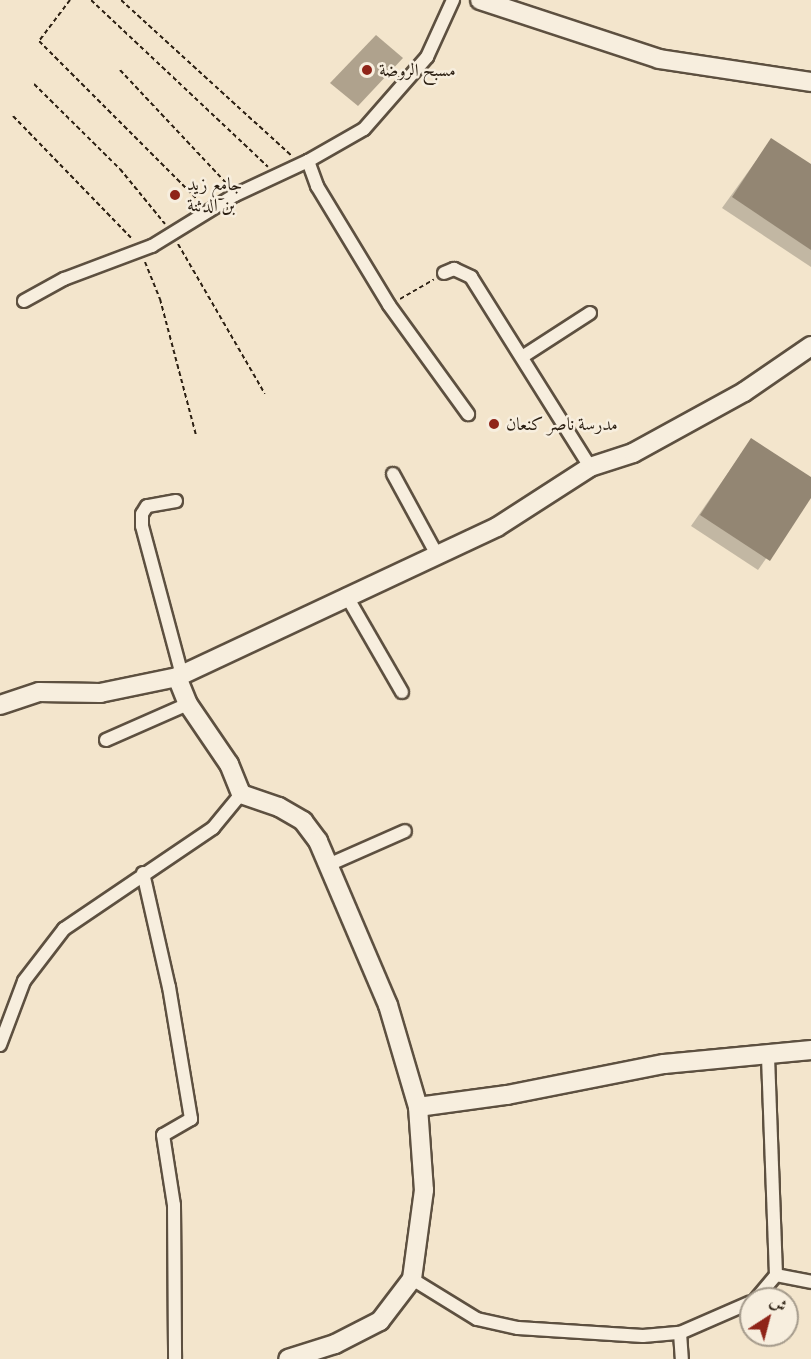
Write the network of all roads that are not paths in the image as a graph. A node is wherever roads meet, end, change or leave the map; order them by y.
1 (453, 0) edge
2 (480, 0) edge
3 (811, 82) edge
4 (304, 163) junction
5 (444, 273) road end
6 (24, 301) dead end
7 (590, 313) dead end
8 (811, 346) edge
9 (522, 357) junction
10 (468, 414) dead end
11 (590, 467) junction
12 (393, 474) dead end
13 (176, 501) dead end
14 (436, 553) junction
15 (346, 595) junction
16 (179, 676) junction
17 (402, 692) dead end
18 (188, 704) junction
19 (0, 705) edge
20 (106, 740) dead end
21 (241, 794) junction
22 (405, 831) dead end
23 (328, 866) junction
24 (143, 873) junction
25 (0, 1045) edge
26 (811, 1050) edge
27 (768, 1057) junction
28 (418, 1107) junction
29 (776, 1275) junction
30 (412, 1280) junction
31 (811, 1282) edge
32 (766, 1287) edge
33 (739, 1307) edge
34 (680, 1333) junction
35 (175, 1359) edge
36 (288, 1359) edge
37 (682, 1359) edge

1 - 4 street
2 - 3 street
4 - 6 street
4 - 10 street
5 - 9 street
7 - 9 street
8 - 11 street
9 - 11 street
11 - 14 street
12 - 14 street
13 - 16 street
14 - 15 street
15 - 16 street
15 - 17 street
16 - 18 street
16 - 19 street
18 - 20 street
18 - 21 street
21 - 23 street
21 - 24 street
22 - 23 street
23 - 28 street
24 - 25 street
24 - 35 street
26 - 27 street
27 - 28 street
27 - 29 street
28 - 30 street
29 - 31 street
29 - 32 street
30 - 34 street
30 - 36 street
33 - 34 street
34 - 37 street

